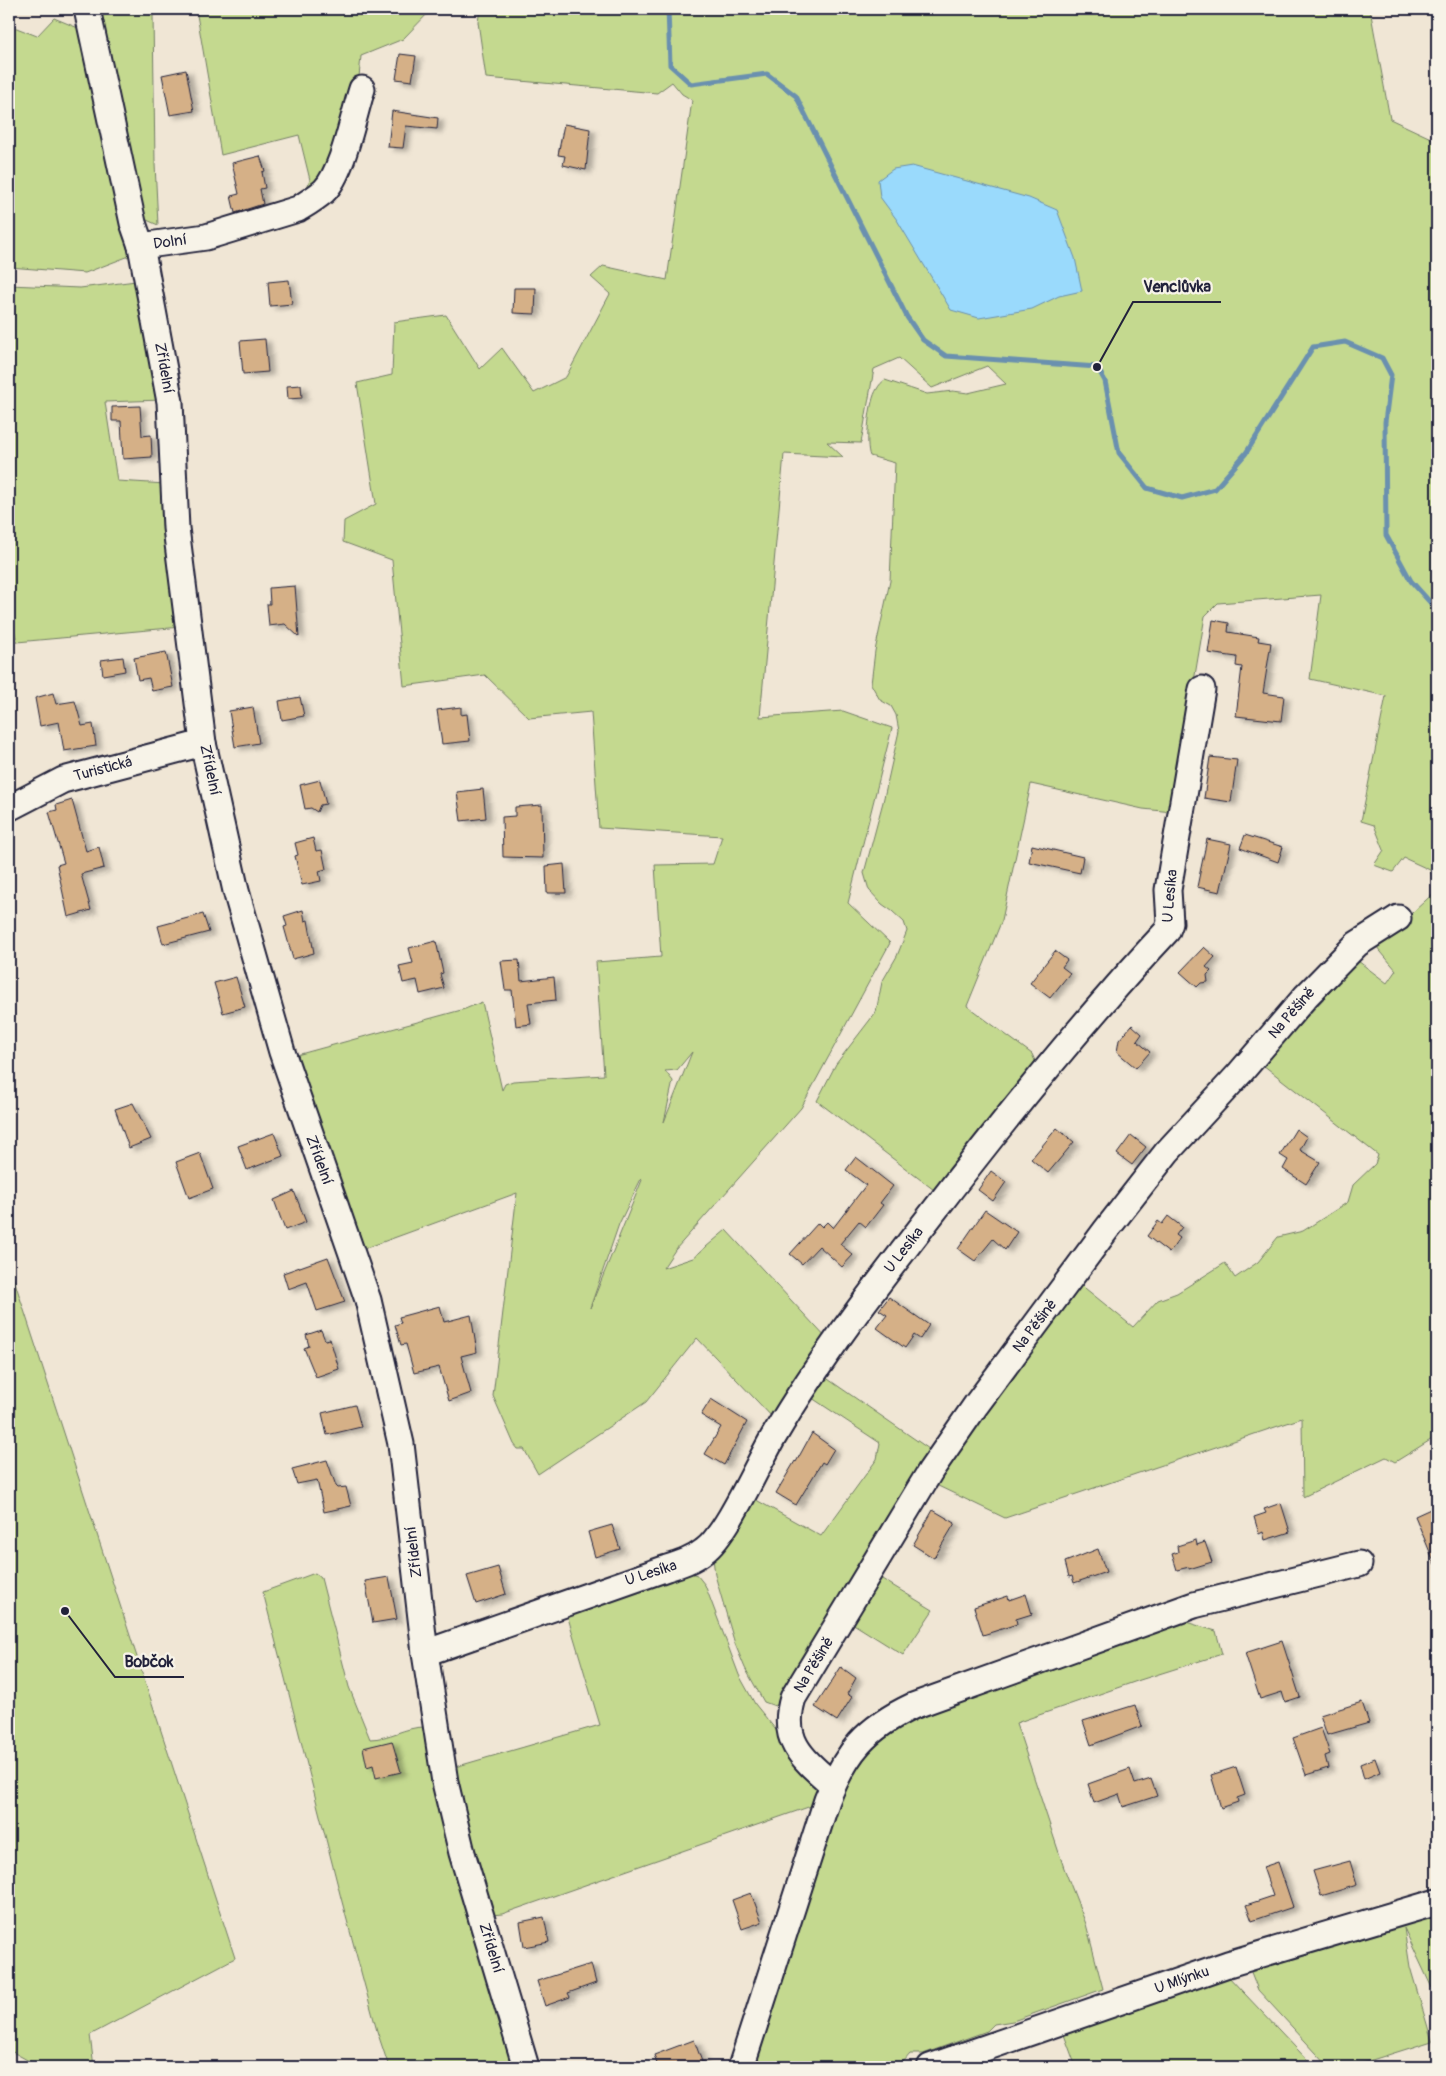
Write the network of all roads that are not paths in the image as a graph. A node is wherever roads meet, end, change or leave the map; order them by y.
1 (87, 9) edge
2 (362, 89) dead end
3 (141, 246) junction
4 (1202, 689) dead end
5 (203, 743) junction
6 (9, 808) edge
7 (1398, 918) dead end
8 (1359, 1564) dead end
9 (425, 1653) junction
10 (833, 1785) junction
11 (1437, 1902) edge
12 (526, 2067) edge
13 (741, 2067) edge
14 (930, 2067) edge

1 - 3 street, Dolní
2 - 3 street, Dolní
3 - 5 street, Zřídelní
4 - 9 street, U Lesíka
5 - 6 street, Turistická
5 - 9 street, Zřídelní
7 - 10 street, Na Pěšině
8 - 10 street
9 - 12 street, Zřídelní
10 - 13 street
11 - 14 street, U Mlýnku

